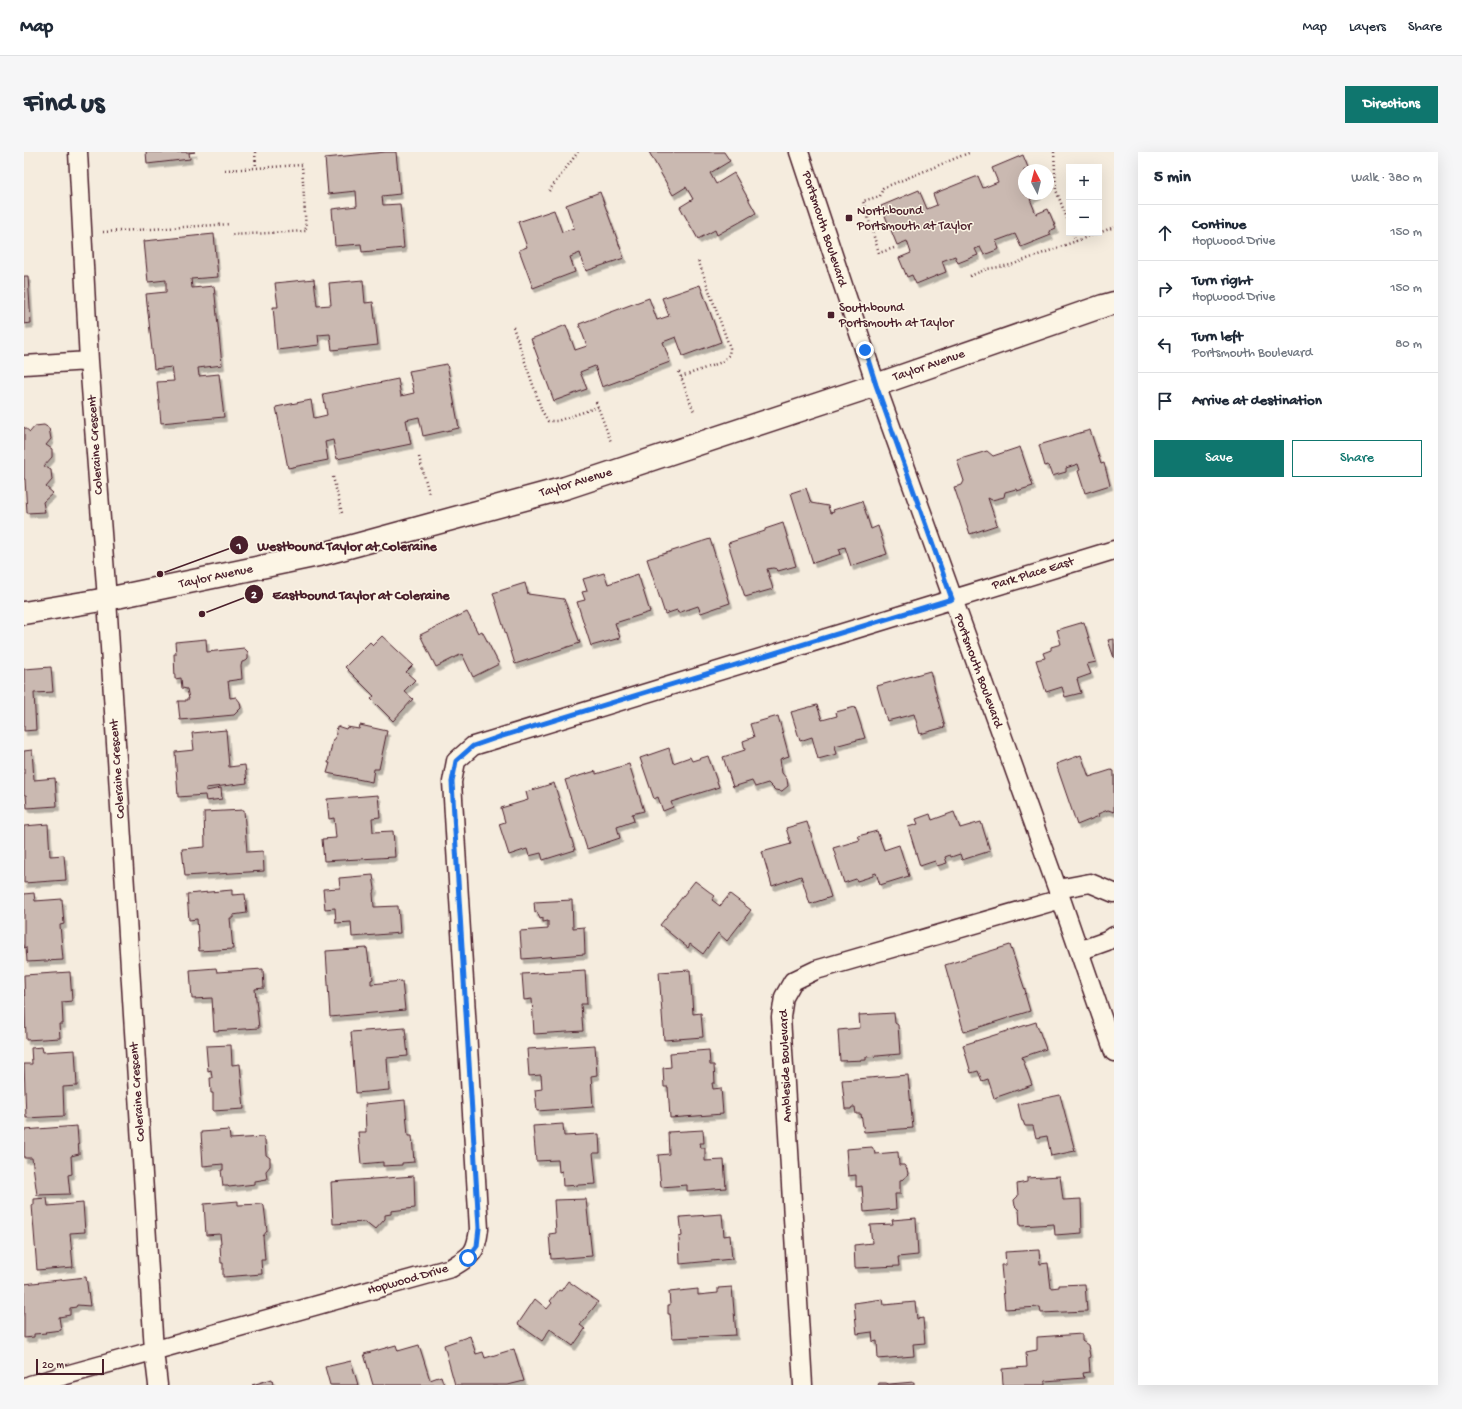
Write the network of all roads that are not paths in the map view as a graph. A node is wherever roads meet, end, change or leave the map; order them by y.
1 (78, 152) edge
2 (799, 152) edge
3 (1114, 303) edge
4 (90, 361) junction
5 (24, 365) edge
6 (876, 385) junction
7 (1114, 550) edge
8 (107, 599) junction
9 (952, 599) junction
10 (24, 613) edge
11 (1114, 893) edge
12 (1059, 894) junction
13 (1114, 936) edge
14 (1079, 951) junction
15 (1114, 1052) edge
16 (154, 1351) junction
17 (30, 1385) edge
18 (158, 1385) edge
19 (803, 1385) edge

1 - 4 street, Coleraine Crescent
2 - 6 street, Portsmouth Boulevard
3 - 6 street, Taylor Avenue
4 - 5 street
4 - 8 street, Coleraine Crescent
6 - 8 street, Taylor Avenue
6 - 9 street, Portsmouth Boulevard
7 - 9 street, Park Place East
8 - 10 street, Taylor Avenue
8 - 16 street, Coleraine Crescent
9 - 12 street, Portsmouth Boulevard
9 - 16 street, Hopwood Drive
11 - 12 street, Ambleside Boulevard
12 - 14 street, Portsmouth Boulevard
12 - 19 street, Ambleside Boulevard
13 - 14 street
14 - 15 street, Portsmouth Boulevard
16 - 17 street, Hopwood Drive
16 - 18 street, Coleraine Crescent

